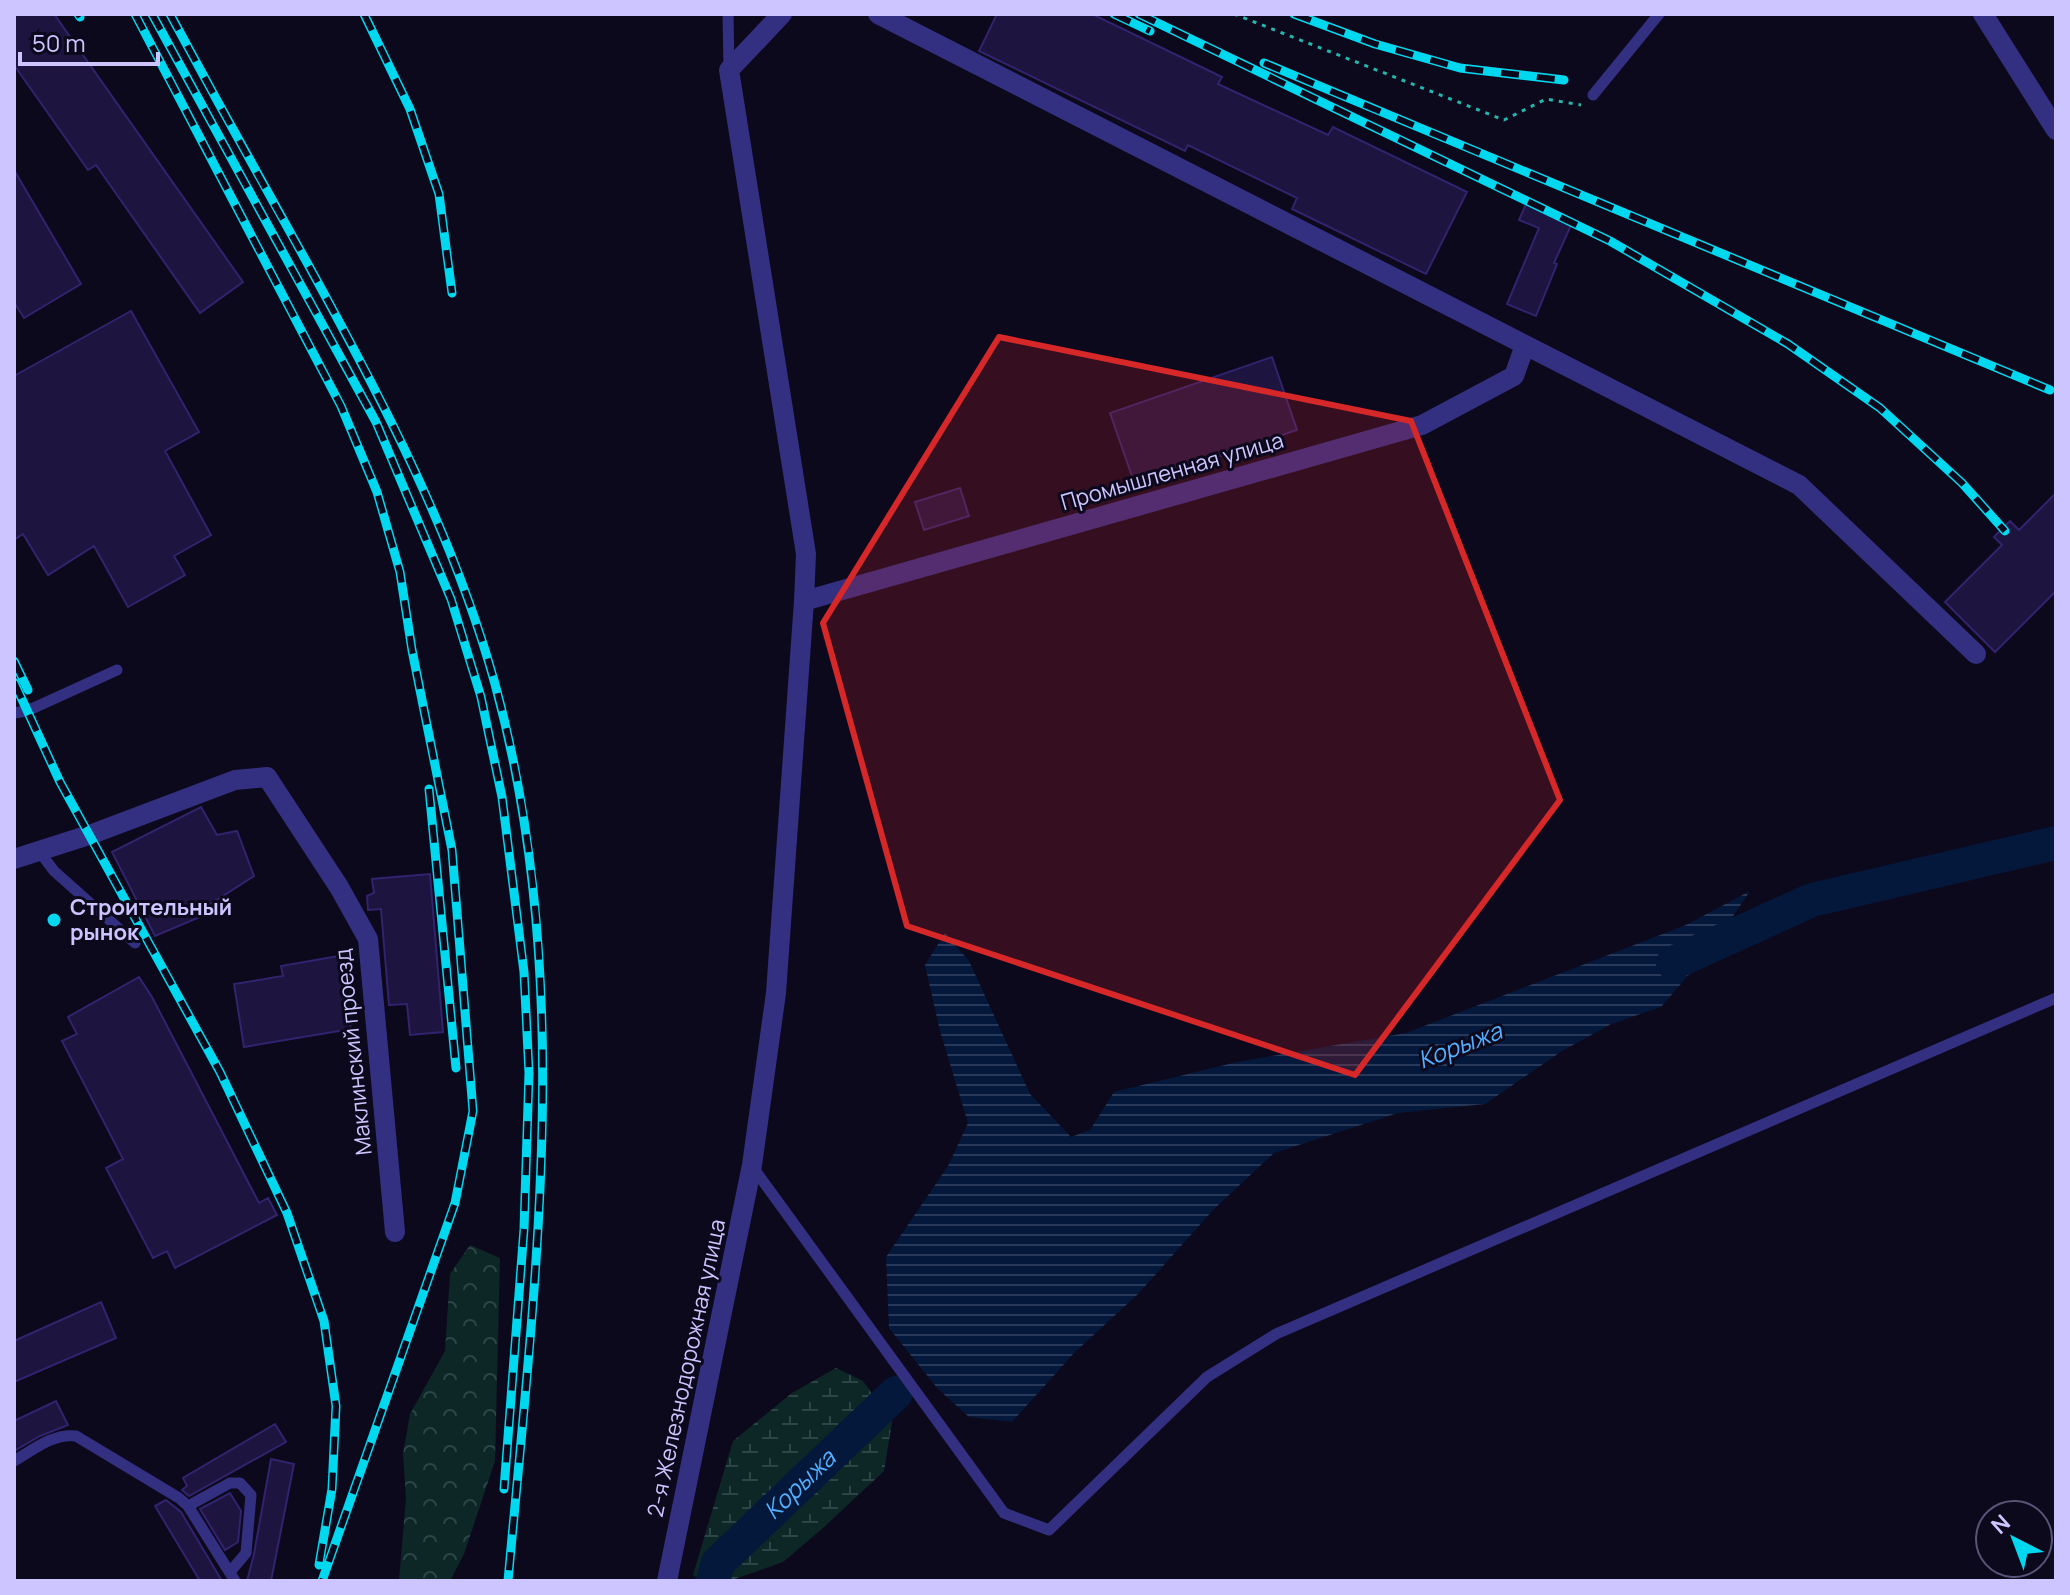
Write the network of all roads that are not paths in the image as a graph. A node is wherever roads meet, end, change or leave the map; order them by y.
1 (728, 14) edge
2 (782, 14) edge
3 (878, 14) edge
4 (1659, 14) edge
5 (1983, 14) edge
6 (729, 70) junction
7 (1590, 101) road end
8 (2056, 130) edge
9 (1525, 345) junction
10 (804, 601) junction
11 (1976, 654) dead end
12 (117, 670) dead end
13 (14, 713) edge
14 (39, 851) junction
15 (14, 859) edge
16 (135, 943) dead end
17 (2056, 998) edge
18 (752, 1165) junction
19 (395, 1232) dead end
20 (14, 1461) edge
21 (188, 1506) junction
22 (232, 1577) edge
23 (667, 1581) edge

1 - 6 lane
2 - 6 street
3 - 9 street
4 - 7 lane
5 - 8 street
6 - 10 street, 2-я Железнодорожная улица
9 - 10 street, Промышленная улица
9 - 11 street
10 - 18 street, 2-я Железнодорожная улица
12 - 13 lane
14 - 15 street, Маклинский проезд
14 - 16 lane
14 - 19 street, Маклинский проезд
17 - 18 lane
18 - 23 street, 2-я Железнодорожная улица
20 - 21 lane
21 - 22 lane
21 - 22 lane

